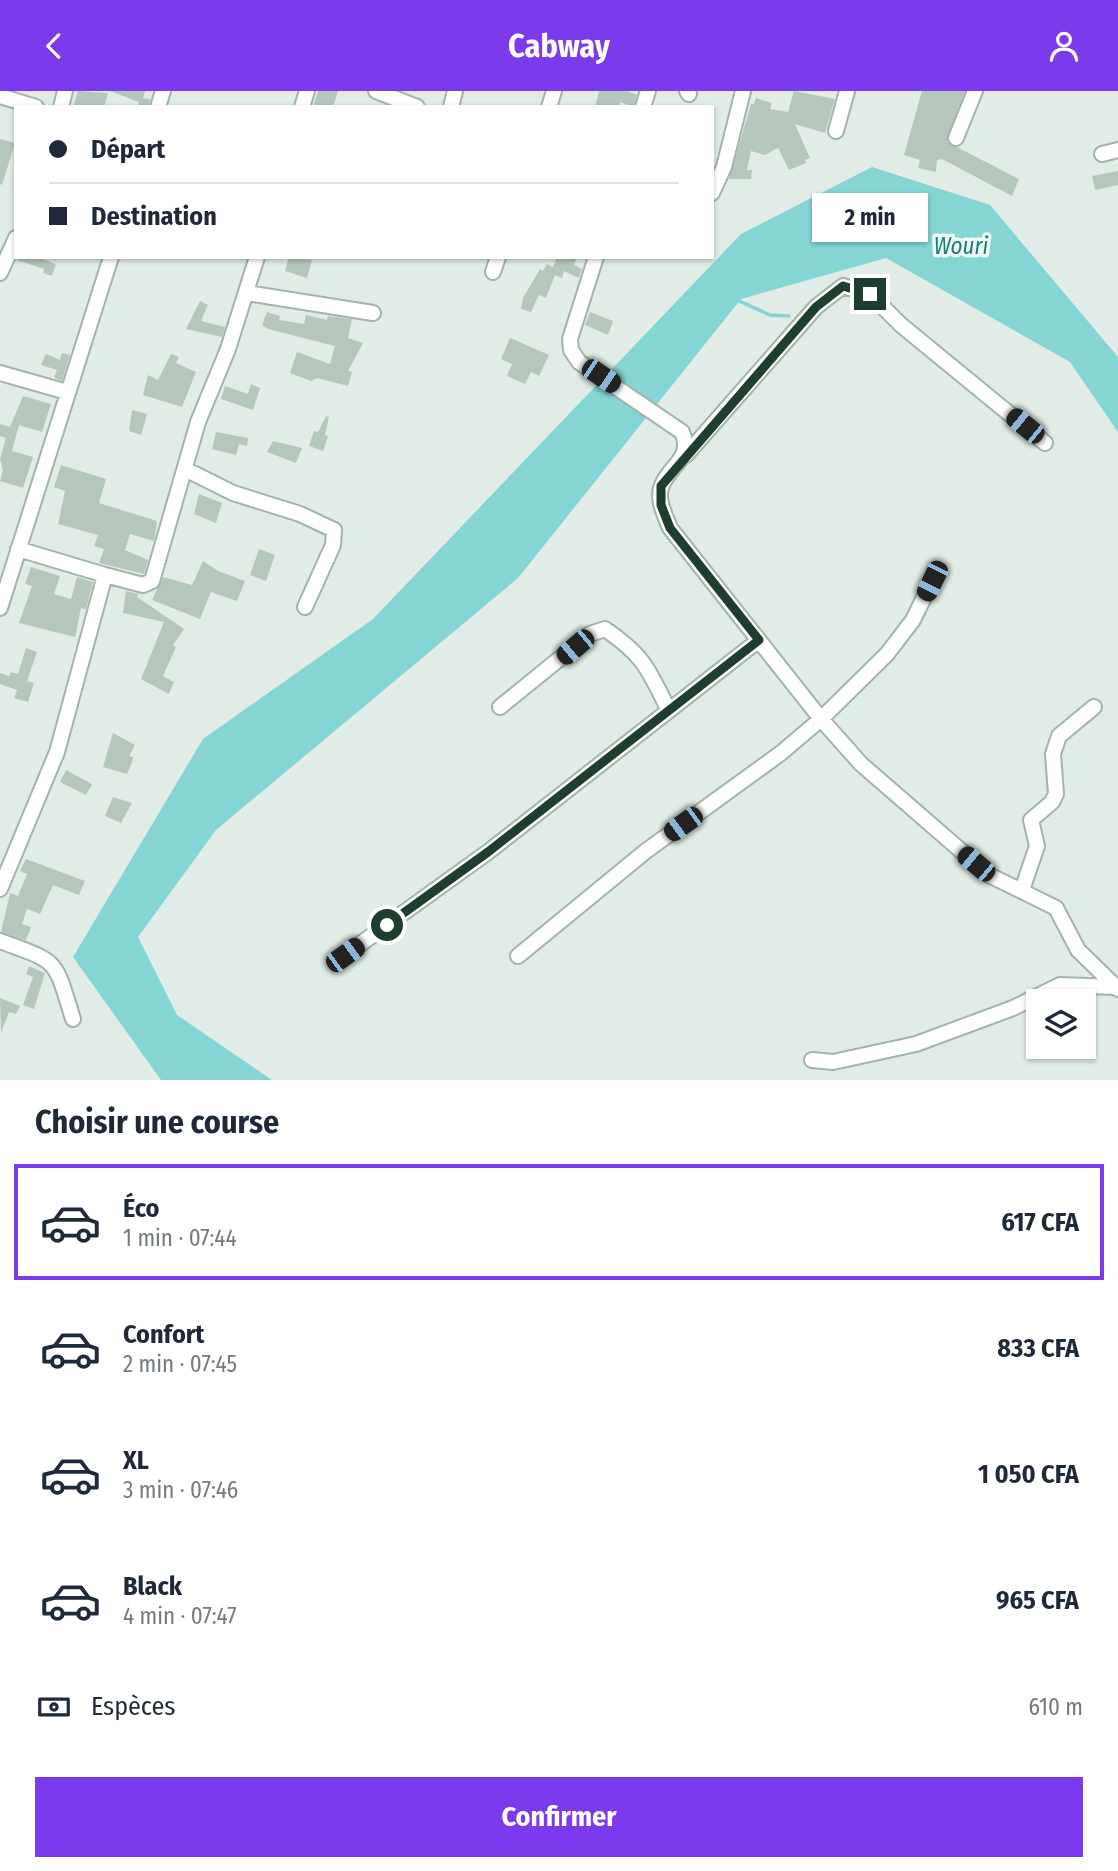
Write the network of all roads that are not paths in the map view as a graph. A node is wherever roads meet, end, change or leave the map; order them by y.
1 (376, 91) edge
2 (743, 91) edge
3 (847, 91) edge
4 (975, 91) edge
5 (0, 96) edge
6 (29, 105) edge
7 (412, 105) edge
8 (836, 131) dead end
9 (956, 138) dead end
10 (1118, 150) edge
11 (1102, 154) dead end
12 (714, 189) edge
13 (14, 242) edge
14 (110, 259) edge
15 (256, 259) edge
16 (497, 259) edge
17 (595, 259) edge
18 (493, 272) dead end
19 (0, 273) edge
20 (247, 293) junction
21 (373, 313) dead end
22 (0, 373) edge
23 (68, 393) junction
24 (1045, 443) dead end
25 (685, 455) junction
26 (187, 470) junction
27 (18, 549) junction
28 (105, 575) junction
29 (932, 581) dead end
30 (305, 607) dead end
31 (0, 608) edge
32 (759, 640) junction
33 (500, 707) dead end
34 (1094, 707) dead end
35 (668, 709) junction
36 (821, 719) junction
37 (0, 889) edge
38 (1022, 890) junction
39 (0, 941) edge
40 (345, 955) dead end
41 (518, 956) dead end
42 (1117, 988) edge
43 (73, 1019) dead end
44 (812, 1060) dead end

1 - 7 street
2 - 12 street
3 - 8 street
4 - 9 street
5 - 6 street
10 - 11 street
13 - 19 street
14 - 23 street
15 - 20 street
16 - 18 street
17 - 25 street
20 - 21 street
20 - 26 street
22 - 23 street
23 - 27 street
24 - 25 street
25 - 32 street
26 - 28 street
26 - 30 street
27 - 28 street
27 - 31 street
28 - 37 street
29 - 36 street
32 - 35 street
32 - 36 street
33 - 35 street
34 - 38 street
35 - 40 street
36 - 38 street
36 - 41 street
38 - 42 street
39 - 43 street
42 - 44 street

